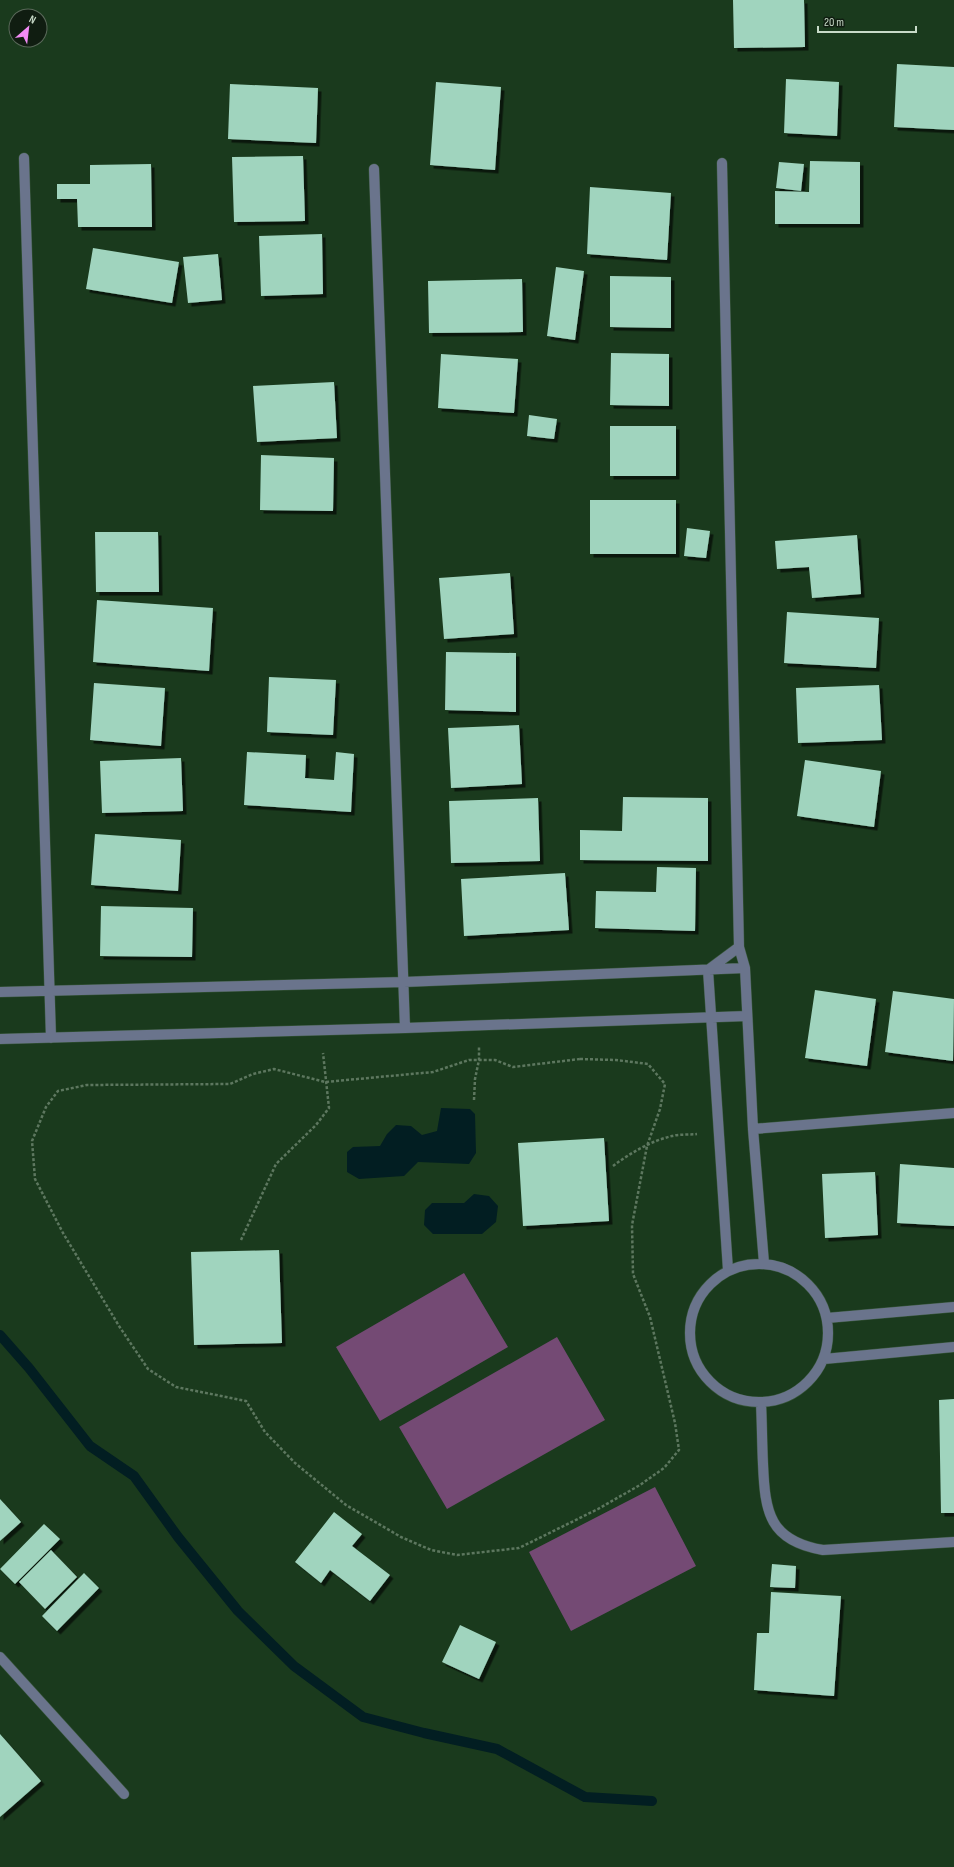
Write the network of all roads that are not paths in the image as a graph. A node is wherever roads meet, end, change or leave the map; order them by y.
1 (24, 158) dead end
2 (722, 163) dead end
3 (374, 169) dead end
4 (739, 946) junction
5 (745, 968) junction
6 (708, 970) junction
7 (404, 982) junction
8 (50, 991) junction
9 (0, 992) edge
10 (747, 1016) junction
11 (712, 1017) junction
12 (405, 1028) junction
13 (51, 1038) junction
14 (0, 1039) edge
15 (954, 1113) edge
16 (753, 1129) junction
17 (764, 1263) junction
18 (728, 1270) junction
19 (954, 1307) edge
20 (827, 1318) junction
21 (954, 1348) edge
22 (824, 1359) junction
23 (761, 1403) junction
24 (954, 1542) edge
25 (0, 1657) edge
26 (124, 1794) dead end

1 - 8 street
2 - 4 street
3 - 7 street
4 - 5 street
4 - 6 street
5 - 6 street
5 - 10 street
6 - 7 street
6 - 11 street
7 - 8 street
7 - 12 street
8 - 9 street
8 - 13 street
10 - 11 street
10 - 16 street
11 - 12 street
11 - 18 street
12 - 13 street
13 - 14 street
15 - 16 street
16 - 17 street
17 - 18 street
17 - 20 street
18 - 23 street
19 - 20 street
20 - 22 street
21 - 22 street
22 - 23 street
23 - 24 street
25 - 26 street

